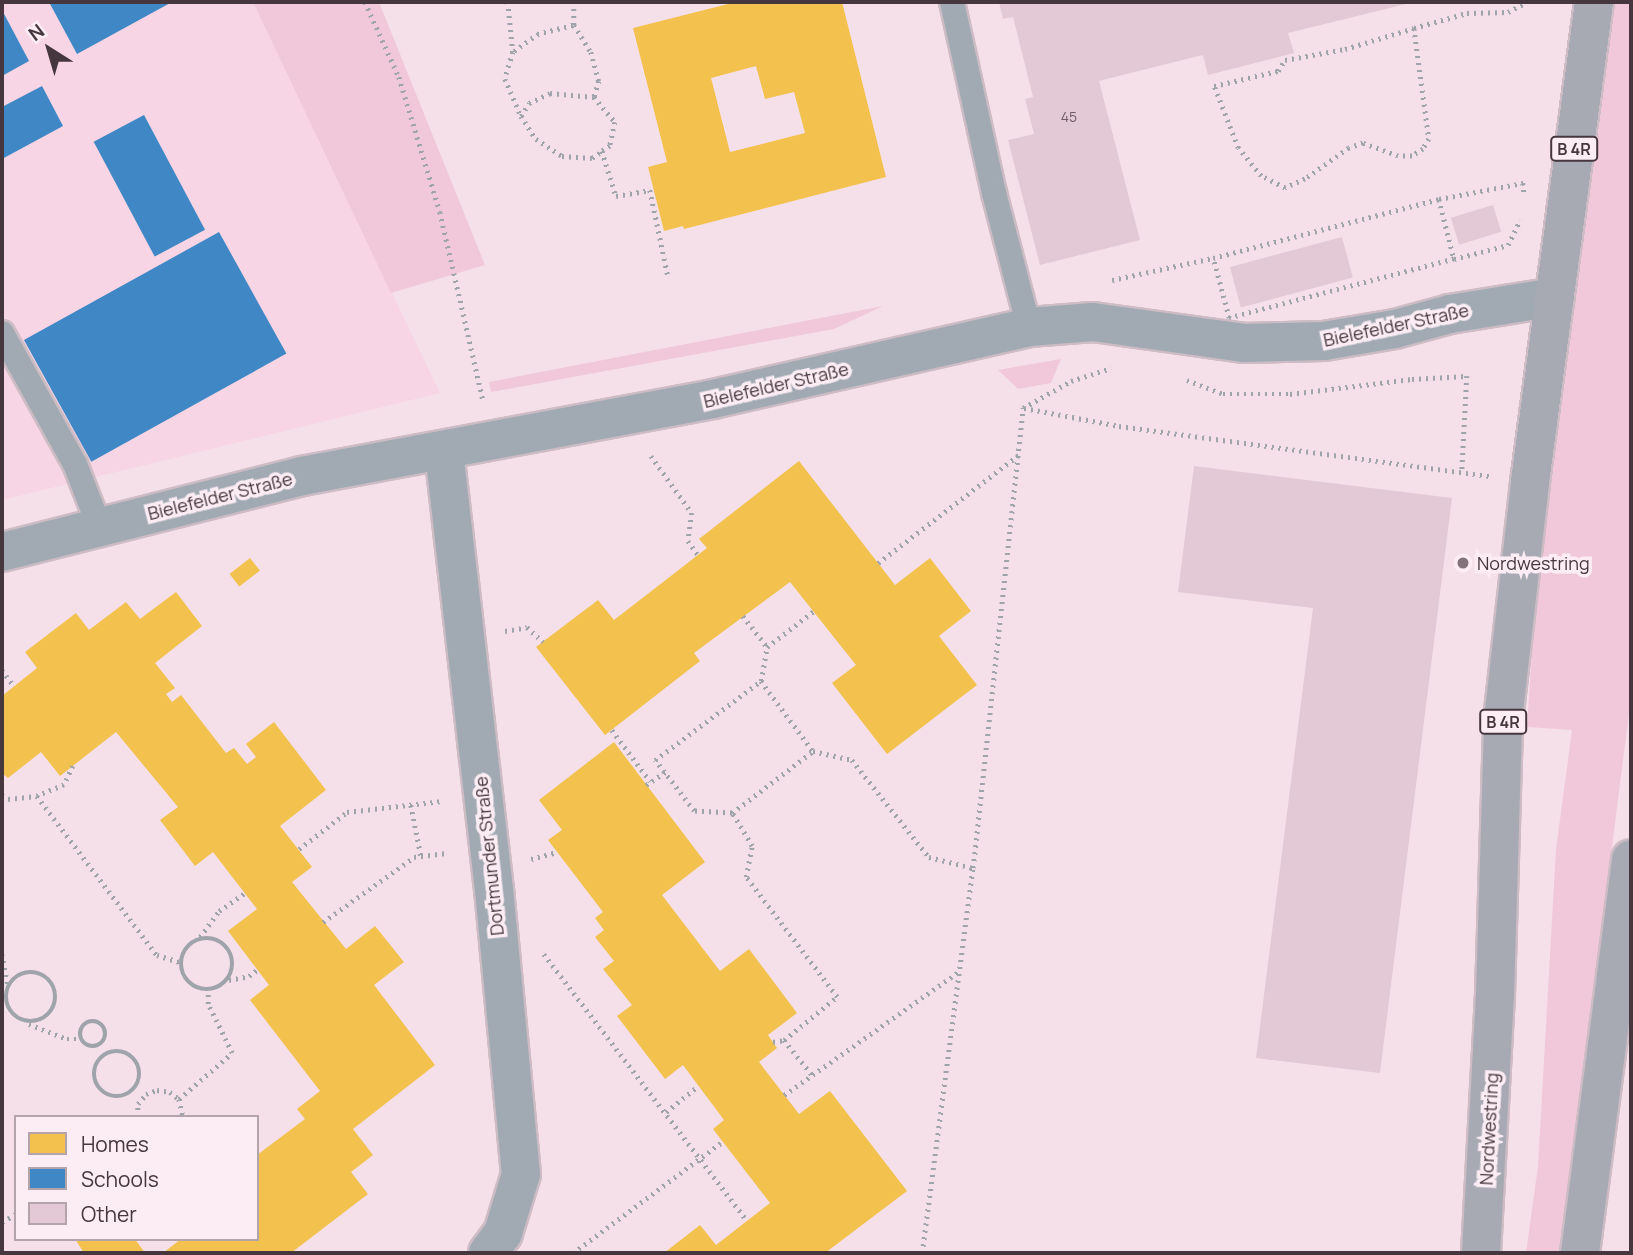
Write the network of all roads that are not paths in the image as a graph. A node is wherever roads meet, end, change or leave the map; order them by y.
1 (952, 2) edge
2 (1594, 2) edge
3 (1555, 297) junction
4 (1029, 327) junction
5 (2, 333) edge
6 (444, 451) junction
7 (100, 528) junction
8 (2, 552) edge
9 (1631, 859) edge
10 (488, 1253) edge
11 (1481, 1253) edge
12 (1580, 1253) edge

1 - 4 lane
2 - 3 main road, Nordwestring / B 4R
3 - 4 street, Bielefelder Straße
3 - 11 main road, Nordwestring / B 4R
4 - 6 street, Bielefelder Straße
5 - 7 lane
6 - 7 street, Bielefelder Straße
6 - 10 street, Dortmunder Straße
7 - 8 street, Bielefelder Straße
9 - 12 main road

